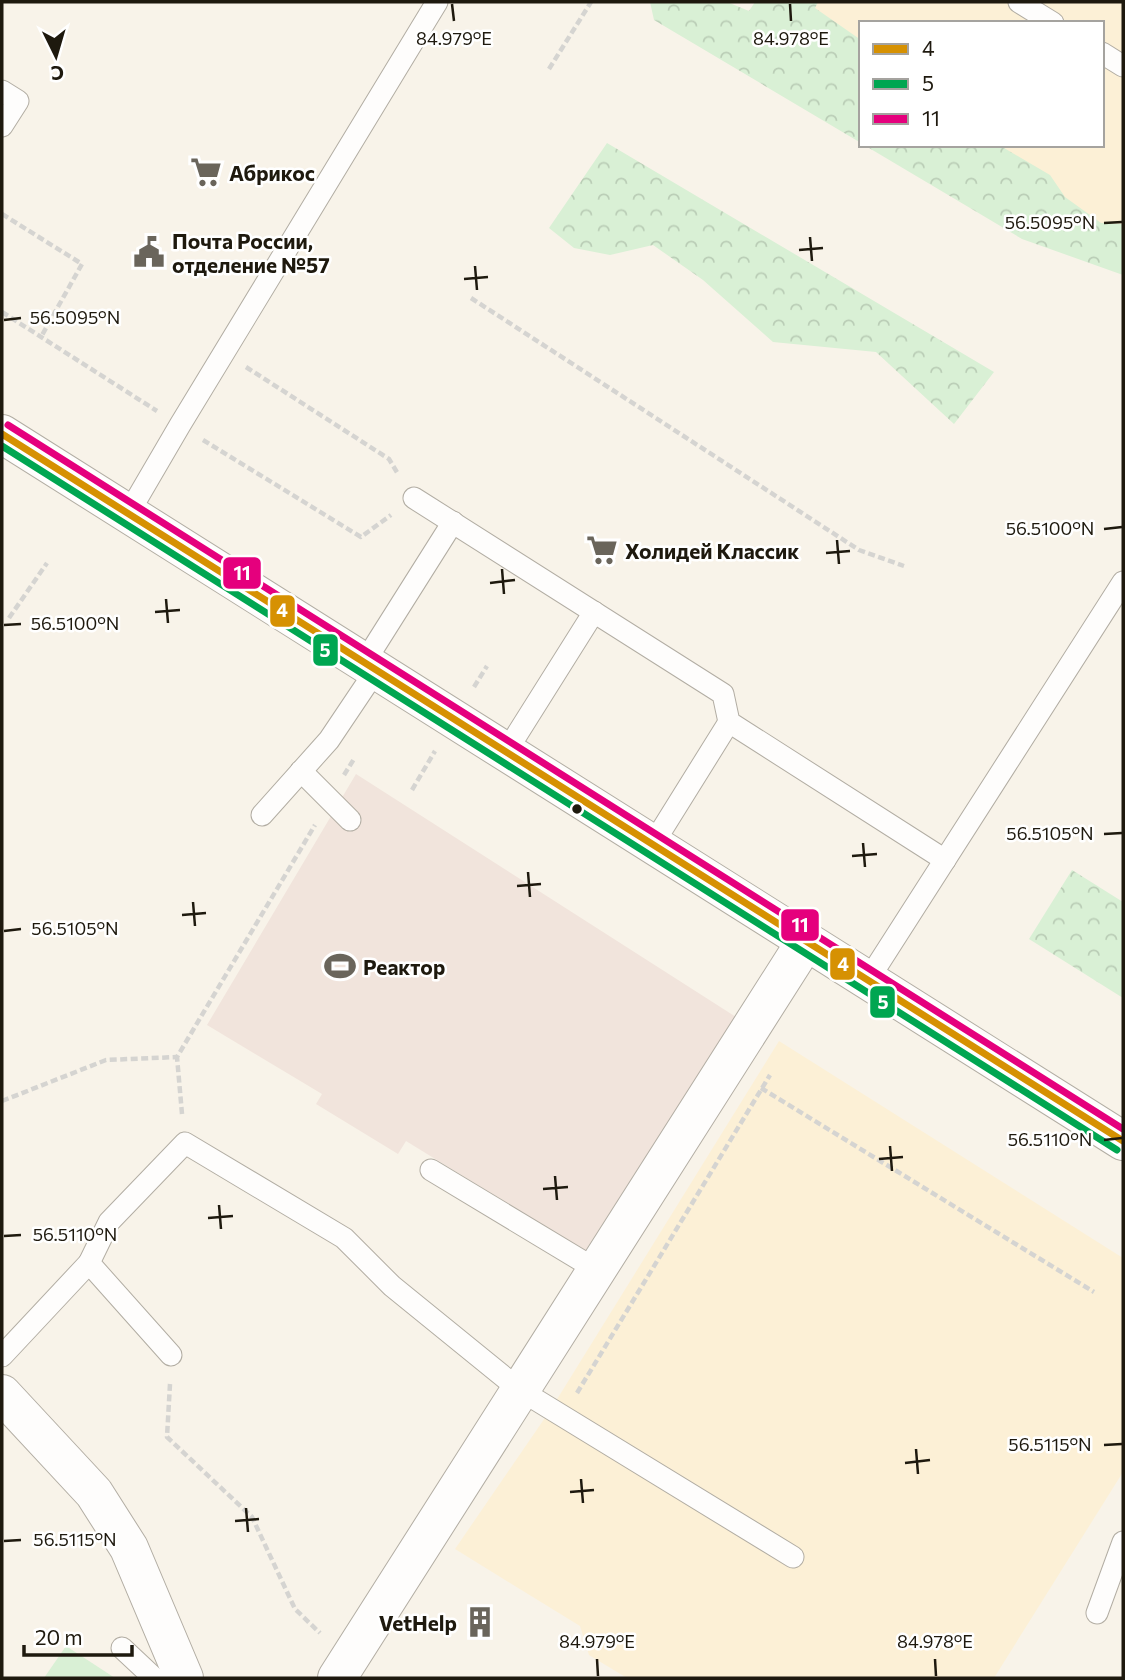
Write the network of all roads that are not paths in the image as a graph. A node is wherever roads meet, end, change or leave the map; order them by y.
1 (437, 2) edge
2 (1018, 2) edge
3 (1050, 21) edge
4 (1104, 54) edge
5 (1123, 66) edge
6 (2, 91) edge
7 (2, 126) edge
8 (2, 434) edge
9 (414, 498) road end
10 (128, 514) junction
11 (453, 522) junction
12 (1123, 582) edge
13 (594, 612) junction
14 (370, 667) junction
15 (729, 722) junction
16 (506, 752) junction
17 (301, 771) junction
18 (262, 815) dead end
19 (350, 820) dead end
20 (653, 844) junction
21 (946, 860) junction
22 (806, 941) junction
23 (868, 980) junction
24 (1123, 1141) edge
25 (431, 1170) dead end
26 (89, 1263) junction
27 (597, 1270) junction
28 (171, 1354) road end
29 (2, 1356) edge
30 (520, 1390) junction
31 (2, 1394) edge
32 (1123, 1542) edge
33 (793, 1557) dead end
34 (1097, 1613) dead end
35 (122, 1648) dead end
36 (343, 1669) edge
37 (154, 1678) edge
38 (184, 1678) edge

1 - 10 lane
2 - 3 lane
4 - 5 lane
6 - 7 lane
8 - 10 main road
9 - 11 lane
10 - 14 main road
11 - 13 lane
11 - 14 lane
12 - 21 lane
13 - 15 lane
13 - 16 lane
14 - 16 main road
14 - 17 lane
15 - 20 lane
15 - 21 lane
16 - 20 main road
17 - 18 lane
17 - 19 lane
20 - 22 main road
21 - 23 lane
22 - 23 main road
22 - 27 main road
23 - 24 main road
25 - 27 lane
26 - 28 lane
26 - 29 lane
26 - 30 lane
27 - 30 main road
30 - 33 lane
30 - 36 main road
31 - 38 main road
32 - 34 lane
35 - 37 lane

